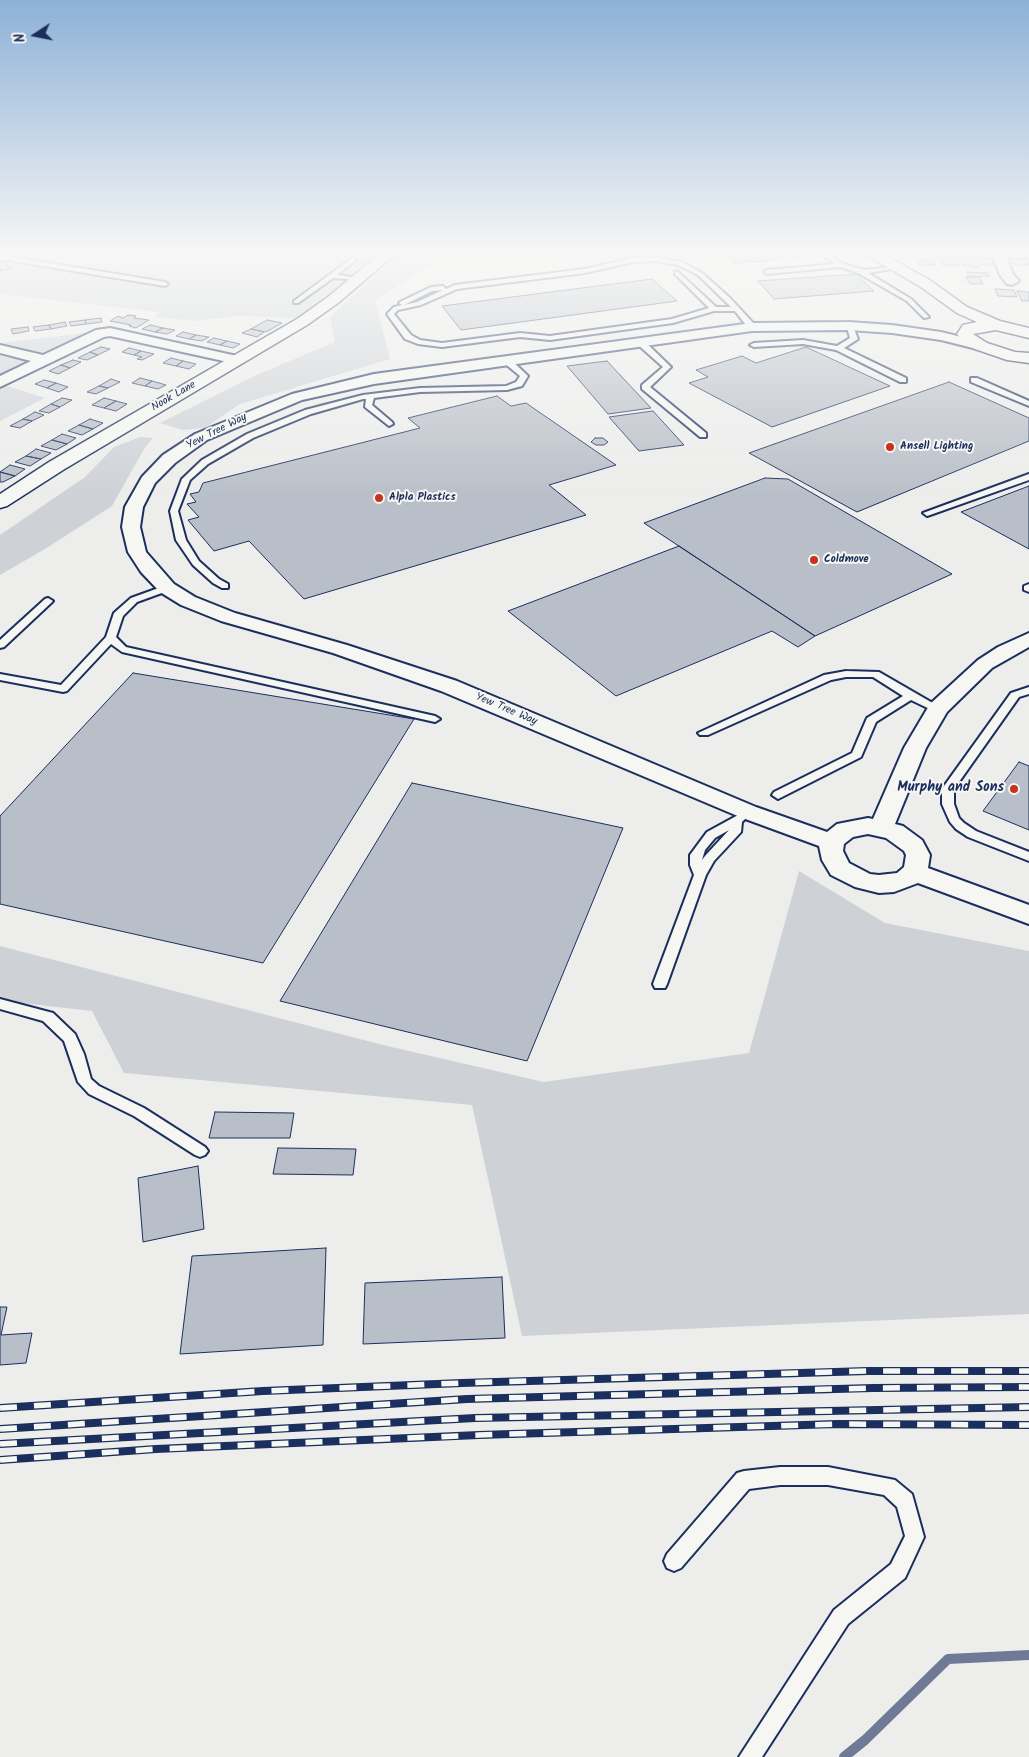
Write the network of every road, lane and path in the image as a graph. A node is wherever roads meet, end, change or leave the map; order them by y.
1 (101, 333) edge
2 (115, 333) edge
3 (283, 333) edge
4 (405, 333) edge
5 (586, 333) edge
6 (707, 333) edge
7 (852, 333) edge
8 (946, 333) edge
9 (966, 333) edge
10 (639, 342) junction
11 (754, 345) dead end
12 (981, 346) junction
13 (838, 348) junction
14 (0, 349) edge
15 (1026, 359) edge
16 (44, 360) junction
17 (237, 360) junction
18 (506, 360) junction
19 (903, 380) dead end
20 (974, 380) dead end
21 (0, 382) edge
22 (371, 396) junction
23 (1029, 404) edge
24 (389, 424) dead end
25 (703, 435) dead end
26 (1029, 477) edge
27 (0, 502) edge
28 (927, 513) dead end
29 (224, 586) dead end
30 (167, 588) junction
31 (48, 601) dead end
32 (111, 638) junction
33 (1029, 639) edge
34 (0, 645) edge
35 (0, 677) edge
36 (1029, 690) edge
37 (911, 696) junction
38 (938, 709) junction
39 (435, 719) dead end
40 (704, 733) dead end
41 (778, 795) dead end
42 (742, 816) junction
43 (881, 828) junction
44 (832, 842) junction
45 (1029, 857) edge
46 (914, 872) junction
47 (1029, 915) edge
48 (660, 984) dead end
49 (0, 1004) edge
50 (200, 1151) dead end
51 (674, 1561) dead end
52 (750, 1757) edge

1 - 16 street
2 - 17 street
3 - 17 street, Nook Lane
4 - 5 lane
6 - 10 street, Yew Tree Way
7 - 13 lane
8 - 12 street, Yew Tree Way
9 - 12 street
10 - 18 street, Yew Tree Way
10 - 25 lane
11 - 13 lane
12 - 15 street
13 - 19 lane
14 - 16 street
16 - 21 street
17 - 27 street, Nook Lane
18 - 22 lane
18 - 30 street, Yew Tree Way
20 - 23 lane
22 - 24 lane
22 - 29 lane
26 - 28 lane
30 - 32 lane
30 - 42 street, Yew Tree Way
31 - 34 lane
32 - 35 lane
32 - 39 lane
33 - 38 street
36 - 45 lane
37 - 38 lane
37 - 40 lane
37 - 41 lane
38 - 43 street
42 - 44 street, Yew Tree Way
42 - 48 lane
43 - 44 street
43 - 46 street
44 - 46 street
46 - 47 street
49 - 50 lane
51 - 52 lane

